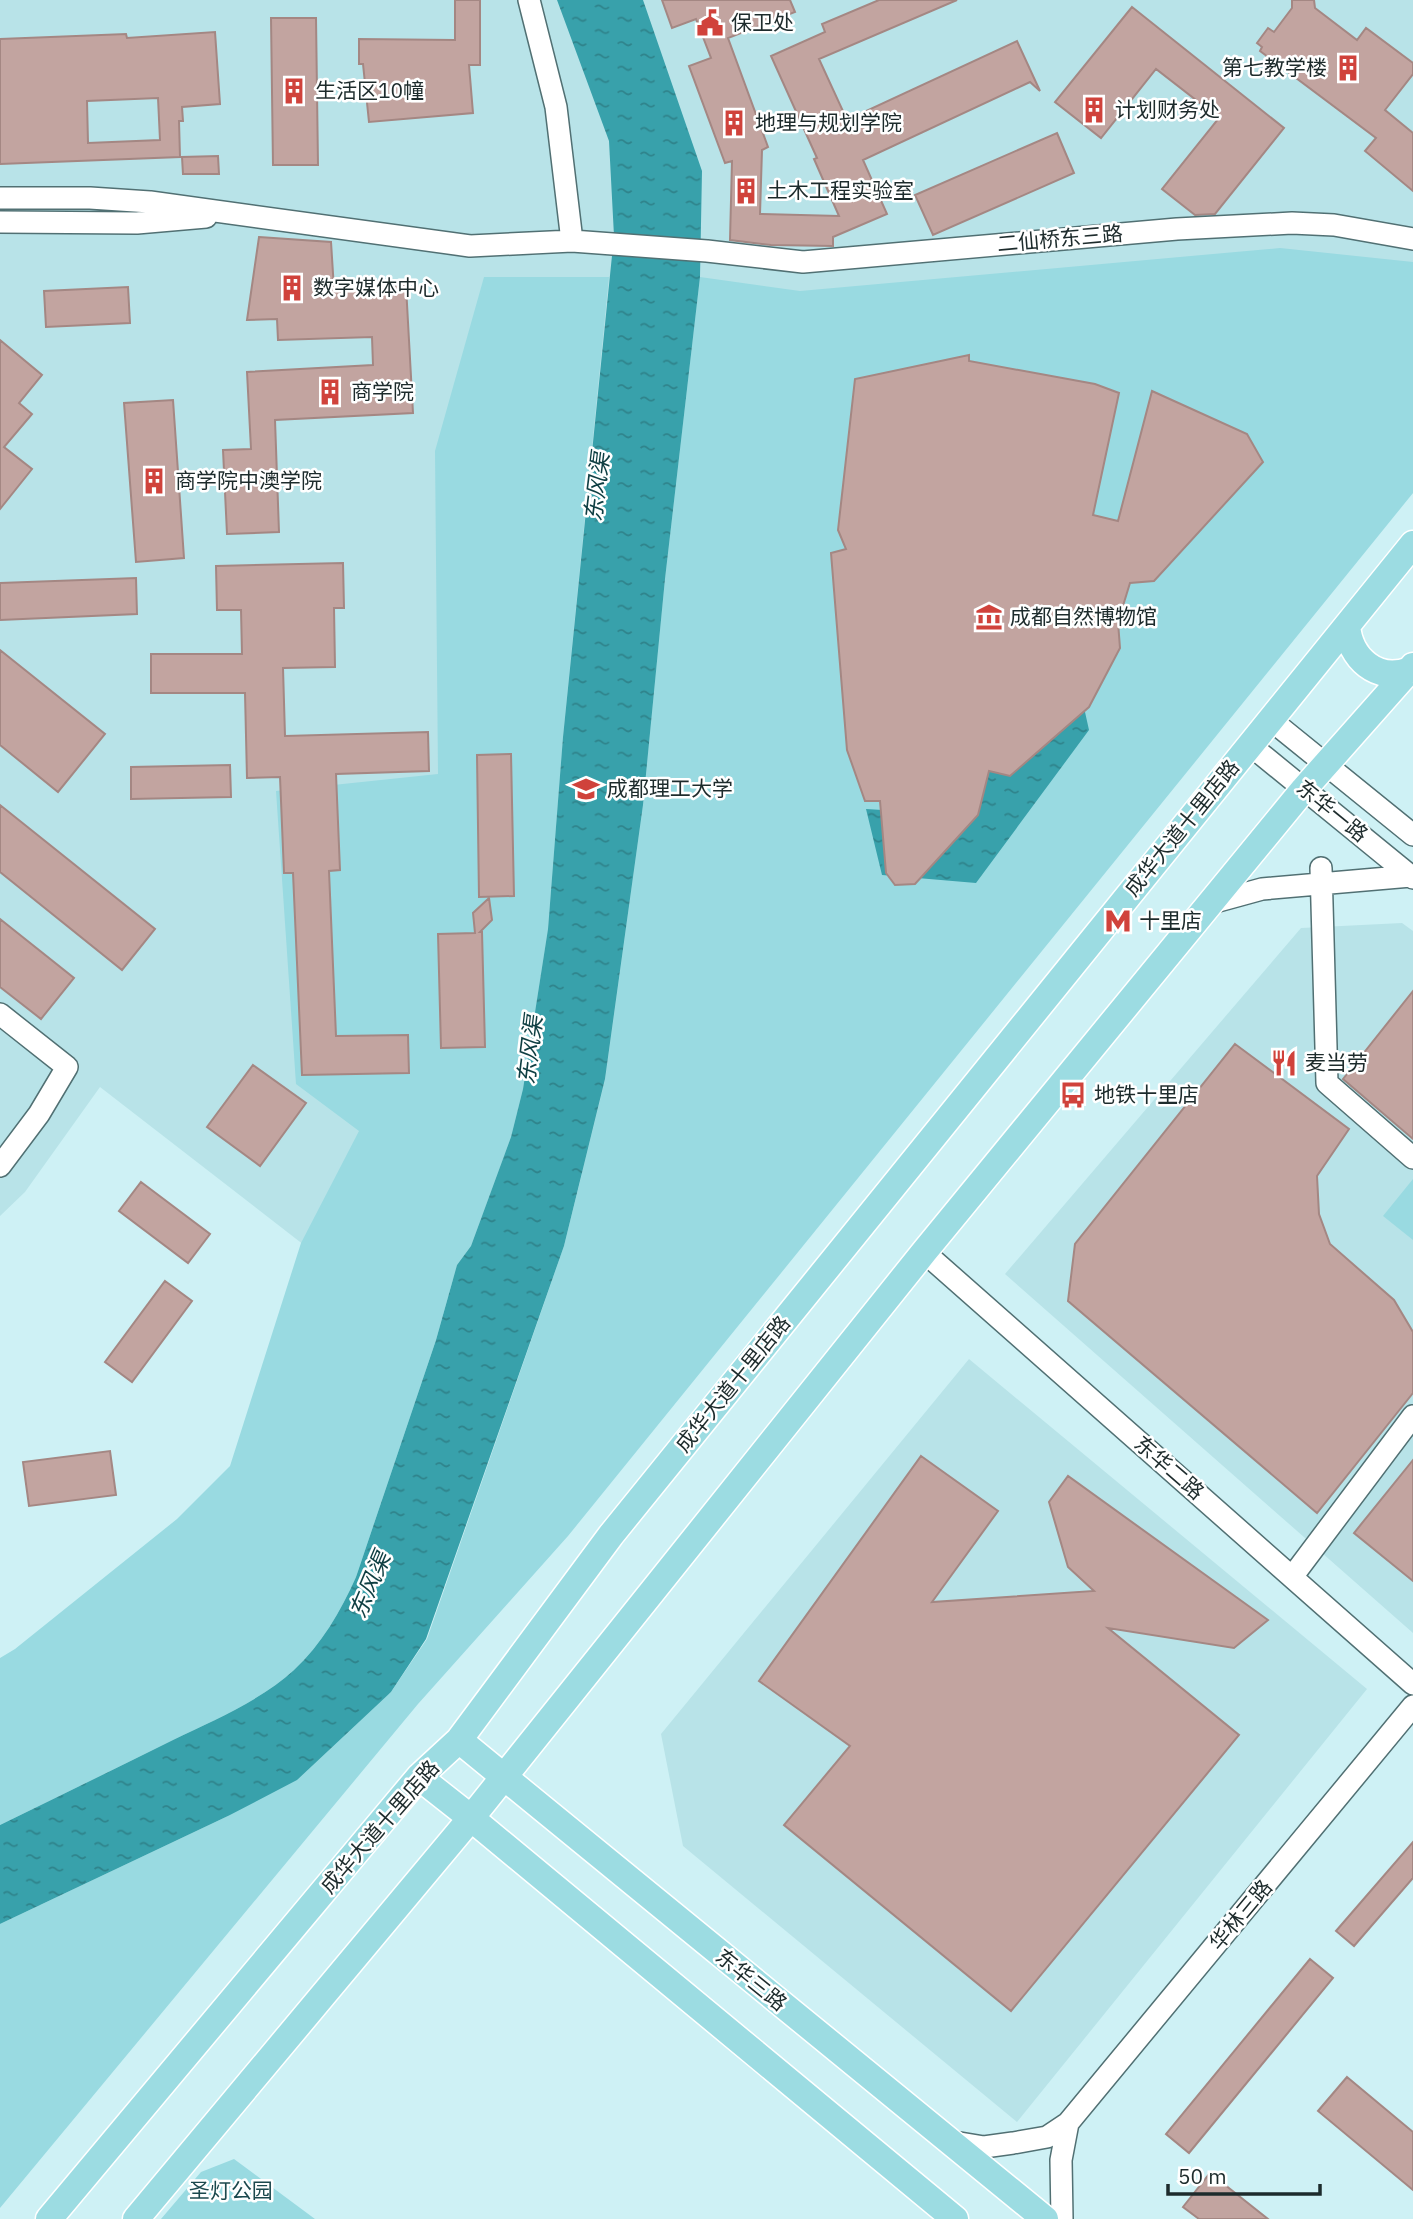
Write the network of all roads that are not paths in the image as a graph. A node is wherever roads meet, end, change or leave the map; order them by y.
1 (529, 0) edge
2 (0, 198) edge
3 (228, 212) junction
4 (0, 222) edge
5 (1413, 239) edge
6 (572, 241) junction
7 (1413, 544) edge
8 (1347, 626) junction
9 (1411, 668) edge
10 (1271, 720) junction
11 (1250, 745) junction
12 (1326, 765) junction
13 (1304, 789) junction
14 (1413, 835) edge
15 (1321, 876) junction
16 (1412, 877) edge
17 (1212, 903) junction
18 (0, 1014) edge
19 (1413, 1158) edge
20 (0, 1166) edge
21 (924, 1252) junction
22 (1413, 1416) edge
23 (1292, 1577) junction
24 (1413, 1684) edge
25 (1413, 1706) edge
26 (459, 1740) junction
27 (419, 1777) junction
28 (502, 1778) junction
29 (471, 1818) junction
30 (1068, 2123) junction
31 (948, 2141) junction
32 (932, 2210) edge
33 (50, 2219) edge
34 (136, 2219) edge
35 (954, 2219) edge
36 (1045, 2219) edge
37 (1062, 2219) edge

1 - 6 street
2 - 3 street, 二仙桥东三路
3 - 4 street
3 - 6 street, 二仙桥东三路
5 - 6 street, 二仙桥东三路
7 - 8 main road, 成华大道十里店路
8 - 9 main road
8 - 10 main road, 成华大道十里店路
9 - 12 main road
10 - 11 main road, 成华大道十里店路
10 - 12 street, 东华一路
11 - 13 street, 东华一路
11 - 26 main road, 成华大道十里店路
12 - 13 main road
12 - 14 street, 东华一路
13 - 16 street, 东华一路
13 - 17 main road
15 - 16 street
15 - 17 street
15 - 19 street
17 - 21 main road
18 - 20 street
21 - 23 street, 东华二路
21 - 28 main road
22 - 23 street
23 - 24 street, 东华二路
25 - 30 street, 华林三路
26 - 27 main road, 成华大道十里店路
26 - 28 main road, 东华三路
27 - 29 main road
27 - 33 main road, 成华大道十里店路
28 - 29 main road
28 - 31 main road, 东华三路
29 - 32 main road
29 - 34 main road
30 - 31 street
30 - 37 street
31 - 36 main road, 东华三路
32 - 35 main road

